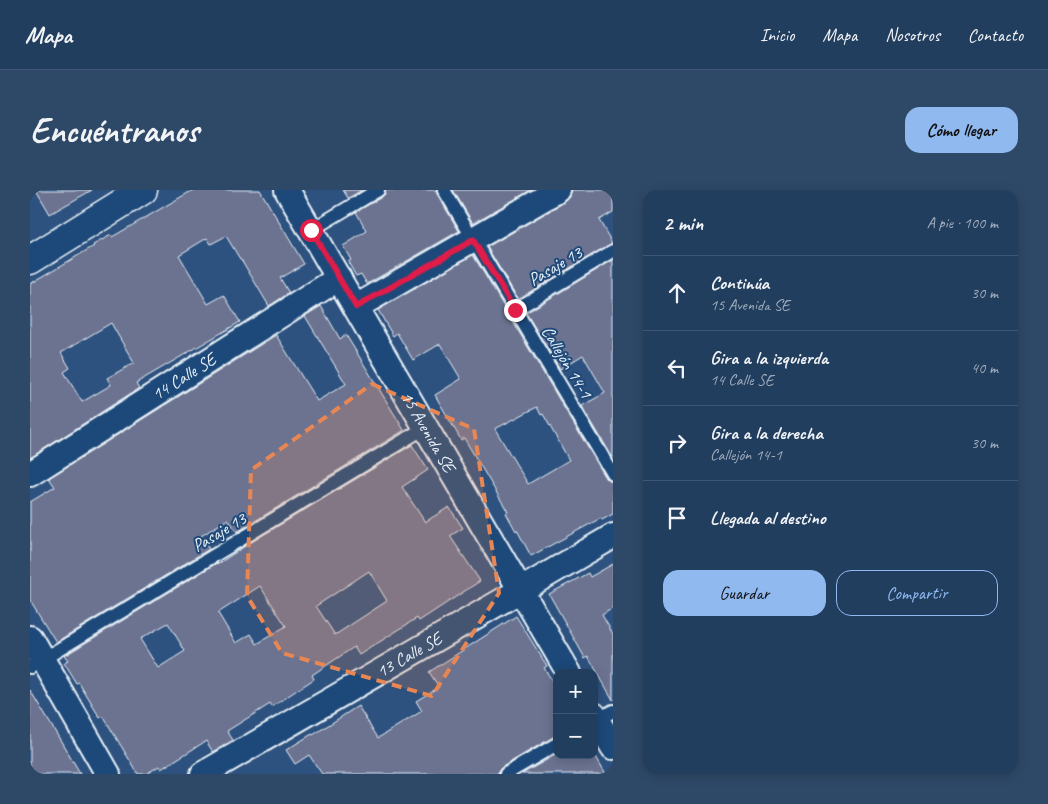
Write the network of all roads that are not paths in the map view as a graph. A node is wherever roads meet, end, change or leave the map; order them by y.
1 (143, 190) edge
2 (287, 190) edge
3 (378, 190) edge
4 (444, 190) edge
5 (558, 190) edge
6 (311, 230) junction
7 (473, 240) junction
8 (613, 251) edge
9 (30, 260) edge
10 (339, 278) junction
11 (356, 307) junction
12 (515, 310) junction
13 (426, 427) junction
14 (30, 474) edge
15 (613, 474) edge
16 (613, 536) edge
17 (521, 590) junction
18 (30, 638) edge
19 (36, 663) edge
20 (567, 669) edge
21 (600, 717) edge
22 (553, 746) edge
23 (613, 747) edge
24 (108, 774) edge
25 (203, 774) edge
26 (506, 774) edge

1 - 9 street
2 - 6 street, 15 Avenida SE
3 - 6 lane
4 - 7 lane, Callejón 14-1
5 - 7 street
6 - 10 street, 15 Avenida SE
7 - 11 street
7 - 12 lane, Callejón 14-1
8 - 12 lane, Pasaje 13
10 - 11 street, 15 Avenida SE
10 - 14 street, 14 Calle SE
11 - 13 street, 15 Avenida SE
12 - 15 lane, Callejón 14-1
13 - 17 street, 15 Avenida SE
13 - 19 lane, Pasaje 13
16 - 17 street, 13 Calle SE
17 - 20 street, 15 Avenida SE
17 - 25 street, 13 Calle SE
18 - 19 street
19 - 24 street
21 - 23 street
22 - 26 lane

